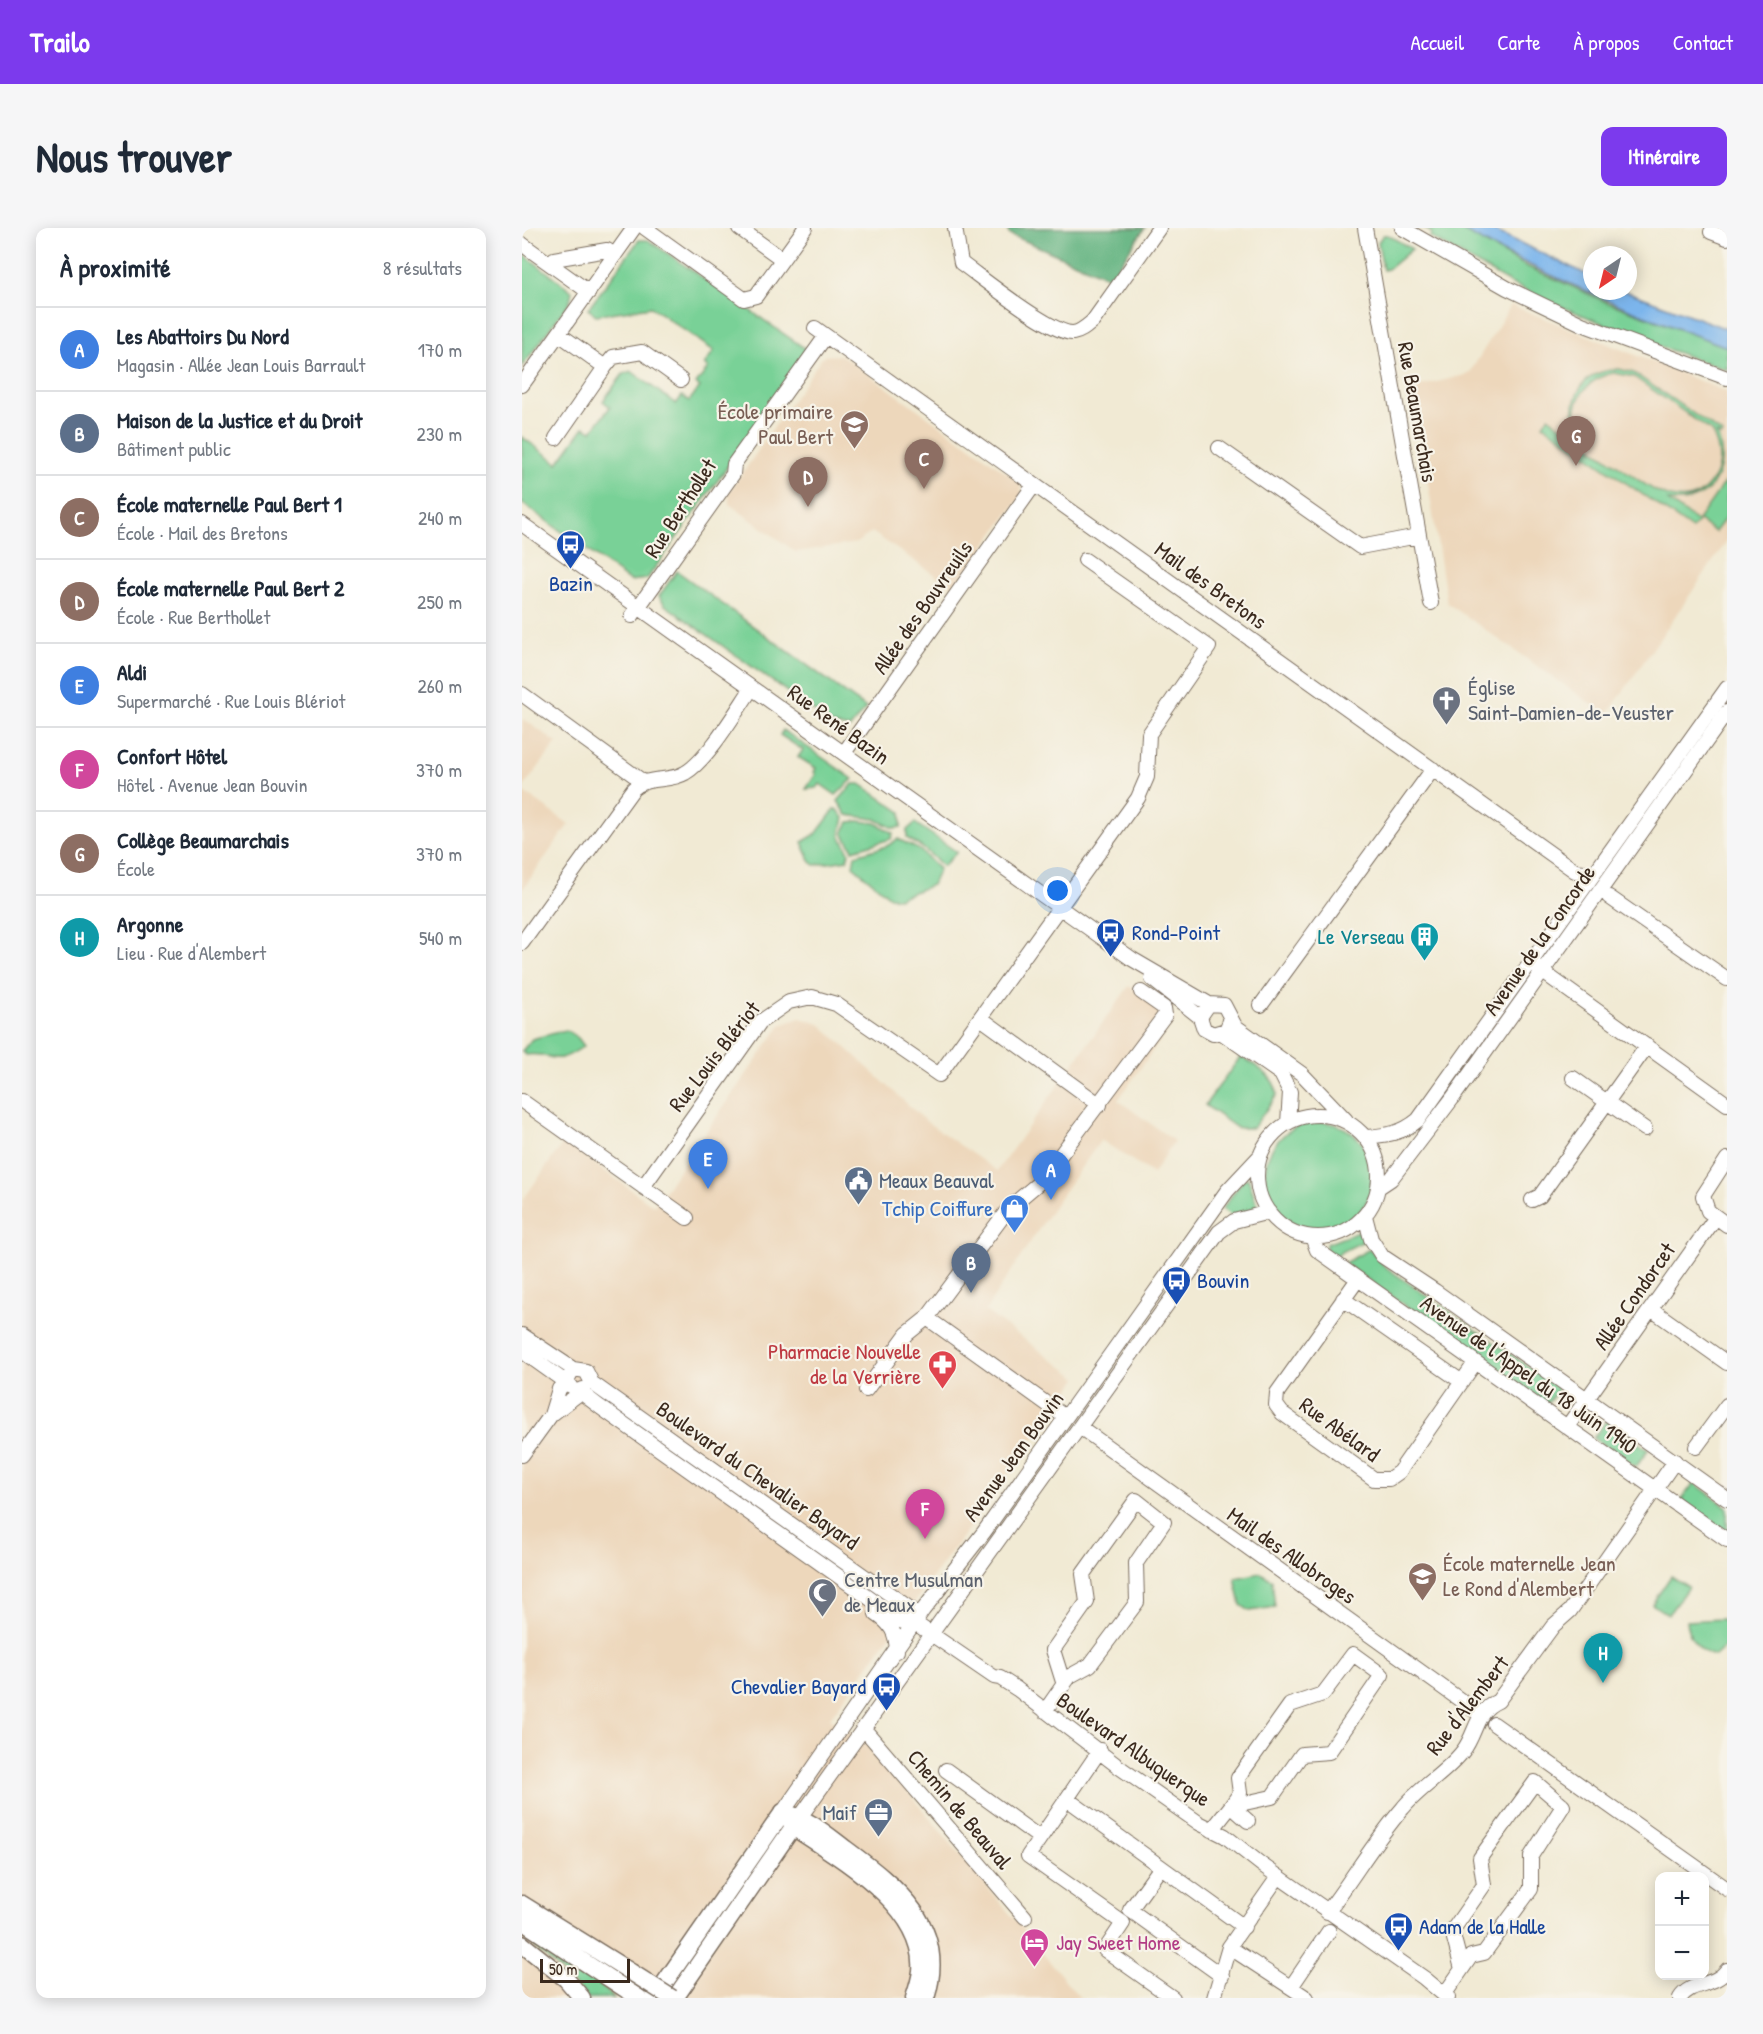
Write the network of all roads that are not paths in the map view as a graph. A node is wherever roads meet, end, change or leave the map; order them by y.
1 (634, 228) edge
2 (645, 228) edge
3 (739, 228) edge
4 (805, 228) edge
5 (955, 228) edge
6 (1159, 228) edge
7 (1365, 228) edge
8 (1402, 228) edge
9 (1711, 232) dead end
10 (1727, 238) edge
11 (522, 244) edge
12 (615, 255) junction
13 (782, 259) junction
14 (550, 264) junction
15 (589, 291) junction
16 (821, 332) joint
17 (559, 334) junction
18 (605, 367) junction
19 (1727, 378) edge
20 (681, 380) dead end
21 (522, 385) edge
22 (556, 438) dead end
23 (1219, 448) dead end
24 (1034, 485) junction
25 (522, 524) edge
26 (1418, 536) junction
27 (1085, 560) dead end
28 (1431, 603) dead end
29 (635, 611) junction
30 (752, 688) junction
31 (1727, 688) edge
32 (522, 694) edge
33 (1727, 712) edge
34 (844, 753) junction
35 (1432, 769) junction
36 (642, 781) junction
37 (1584, 872) dead end
38 (1609, 897) dead end
39 (1060, 908) junction
40 (522, 943) edge
41 (1131, 959) junction
42 (1531, 964) junction
43 (1543, 972) junction
44 (1727, 979) edge
45 (1141, 992) dead end
46 (1209, 1004) junction
47 (1261, 1005) dead end
48 (1200, 1017) junction
49 (1231, 1018) junction
50 (986, 1022) dead end
51 (1222, 1033) junction
52 (1647, 1046) junction
53 (1573, 1078) dead end
54 (522, 1101) edge
55 (1607, 1102) junction
56 (1727, 1104) edge
57 (1100, 1105) junction
58 (1347, 1122) junction
59 (1288, 1123) junction
60 (1645, 1129) dead end
61 (1366, 1137) junction
62 (1259, 1157) junction
63 (1727, 1159) edge
64 (643, 1187) junction
65 (1379, 1187) junction
66 (1532, 1200) dead end
67 (1269, 1212) junction
68 (1365, 1216) junction
69 (687, 1218) dead end
70 (1722, 1221) edge
71 (1312, 1237) junction
72 (1358, 1279) junction
73 (1343, 1299) junction
74 (1651, 1309) junction
75 (927, 1318) junction
76 (522, 1335) edge
77 (522, 1352) edge
78 (1475, 1363) junction
79 (1727, 1363) edge
80 (569, 1376) junction
81 (1462, 1382) junction
82 (584, 1386) junction
83 (866, 1390) dead end
84 (1587, 1399) junction
85 (1727, 1405) edge
86 (1061, 1414) dead end
87 (551, 1415) junction
88 (1567, 1427) junction
89 (1084, 1430) dead end
90 (1696, 1447) dead end
91 (522, 1455) edge
92 (1675, 1461) junction
93 (1655, 1489) junction
94 (1727, 1499) edge
95 (785, 1538) junction
96 (1727, 1540) edge
97 (915, 1623) junction
98 (932, 1634) junction
99 (897, 1651) junction
100 (1064, 1685) junction
101 (1045, 1711) junction
102 (1477, 1712) dead end
103 (1494, 1724) dead end
104 (864, 1729) junction
105 (1100, 1750) junction
106 (946, 1770) dead end
107 (1067, 1799) junction
108 (1231, 1806) junction
109 (783, 1812) junction
110 (797, 1821) junction
111 (1248, 1821) dead end
112 (1212, 1830) junction
113 (1041, 1838) junction
114 (1161, 1867) junction
115 (1278, 1877) junction
116 (1727, 1889) edge
117 (522, 1904) edge
118 (1327, 1912) junction
119 (1025, 1917) dead end
120 (522, 1921) edge
121 (1244, 1927) junction
122 (1329, 1931) dead end
123 (522, 1944) edge
124 (1229, 1947) junction
125 (1462, 1969) junction
126 (1727, 1970) edge
127 (1222, 1976) junction
128 (626, 1980) junction
129 (1291, 1987) junction
130 (1446, 1996) edge
131 (582, 1998) edge
132 (639, 1998) edge
133 (654, 1998) edge
134 (673, 1998) edge
135 (915, 1998) edge
136 (926, 1998) edge
137 (1173, 1998) edge
138 (1214, 1998) edge
139 (1307, 1998) edge
140 (1680, 1998) edge

1 - 12 street
2 - 13 street
3 - 13 street
4 - 13 street
5 - 6 street
7 - 26 street, Rue Beaumarchais
8 - 19 street
9 - 10 street
11 - 14 street
12 - 14 street
12 - 15 street
14 - 15 street
15 - 17 street
16 - 24 street, Mail des Bretons
16 - 29 street, Rue Berthollet
17 - 18 street
17 - 21 street
18 - 20 street
18 - 22 street
23 - 26 street
24 - 34 street, Allée des Bouvreuils
24 - 35 street, Mail des Bretons
25 - 29 street, Rue René Bazin
26 - 28 street, Rue Beaumarchais
27 - 39 street
29 - 30 street, Rue René Bazin
30 - 34 street, Rue René Bazin
30 - 36 street
31 - 42 street, Avenue de la Concorde
32 - 36 street
33 - 43 street, Avenue de la Concorde
34 - 39 street, Rue René Bazin
35 - 37 street, Mail des Bretons
35 - 47 street
36 - 40 street
38 - 44 street
39 - 41 street, Rue René Bazin
39 - 64 street, Rue Louis Blériot
41 - 46 street, Rue René Bazin
41 - 48 street, Rue René Bazin
42 - 43 street
42 - 61 street, Avenue de la Concorde
43 - 52 street
43 - 65 street, Avenue de la Concorde
45 - 57 street
46 - 48 street
46 - 49 street
48 - 51 street
49 - 51 street
49 - 58 street
50 - 57 street
51 - 59 street
52 - 55 street
52 - 56 street
53 - 55 street
54 - 64 street
55 - 60 street
55 - 66 street
57 - 75 street
58 - 59 street
58 - 61 street
59 - 62 street
61 - 65 street
62 - 67 street
62 - 97 street, Avenue Jean Bouvin
63 - 70 street
64 - 69 street
65 - 68 street
67 - 71 street
67 - 98 street, Avenue Jean Bouvin
68 - 71 street
68 - 84 street, Avenue de l'Appel du 18 Juin 1940
70 - 74 street, Allée Condorcet
71 - 72 street, Avenue de l'Appel du 18 Juin 1940
72 - 73 street, Rue Abélard
72 - 78 street, Avenue de l'Appel du 18 Juin 1940
73 - 81 street
73 - 81 street, Rue Abélard
74 - 79 street
74 - 84 street, Allée Condorcet
75 - 83 street
75 - 86 street
76 - 80 street
77 - 80 street
78 - 81 street, Rue Abélard
78 - 88 street, Avenue de l'Appel du 18 Juin 1940
80 - 82 street
80 - 82 street
80 - 87 street
82 - 87 street
82 - 95 street, Boulevard du Chevalier Bayard
82 - 97 street, Boulevard du Chevalier Bayard
84 - 88 street, Allée Condorcet
84 - 92 street, Avenue de l'Appel du 18 Juin 1940
85 - 90 street
87 - 91 street
88 - 93 street, Avenue de l'Appel du 18 Juin 1940
89 - 102 street, Mail des Allobroges
92 - 93 street, Rue d'Alembert
92 - 94 street, Avenue de l'Appel du 18 Juin 1940
93 - 96 street, Avenue de l'Appel du 18 Juin 1940
93 - 118 street, Rue d'Alembert
95 - 97 street, Boulevard du Chevalier Bayard
95 - 99 street, Boulevard du Chevalier Bayard
97 - 98 street, Boulevard Albuquerque
97 - 99 street, Avenue Jean Bouvin
98 - 101 street, Boulevard Albuquerque
98 - 104 street, Avenue Jean Bouvin
99 - 109 street, Avenue Jean Bouvin
100 - 100 street
100 - 101 street
101 - 105 street, Boulevard Albuquerque
103 - 116 street
104 - 110 street, Avenue Jean Bouvin
104 - 119 street, Chemin de Beauval
105 - 107 street
105 - 112 street, Boulevard Albuquerque
106 - 113 street
107 - 113 street
107 - 114 street
108 - 108 street
108 - 111 street
108 - 112 street
109 - 110 main road
109 - 133 main road
110 - 134 main road
110 - 135 main road
110 - 136 main road
112 - 115 street, Boulevard Albuquerque
113 - 137 street
114 - 121 street
114 - 127 street
115 - 118 street, Boulevard Albuquerque
115 - 121 street
117 - 128 main road
118 - 130 street, Boulevard Albuquerque
120 - 128 main road
121 - 124 street
122 - 129 street
123 - 131 main road
124 - 127 street
124 - 129 street
125 - 125 street
125 - 130 street
126 - 140 street
127 - 138 street
128 - 132 main road
128 - 134 main road, bridge
129 - 139 street

